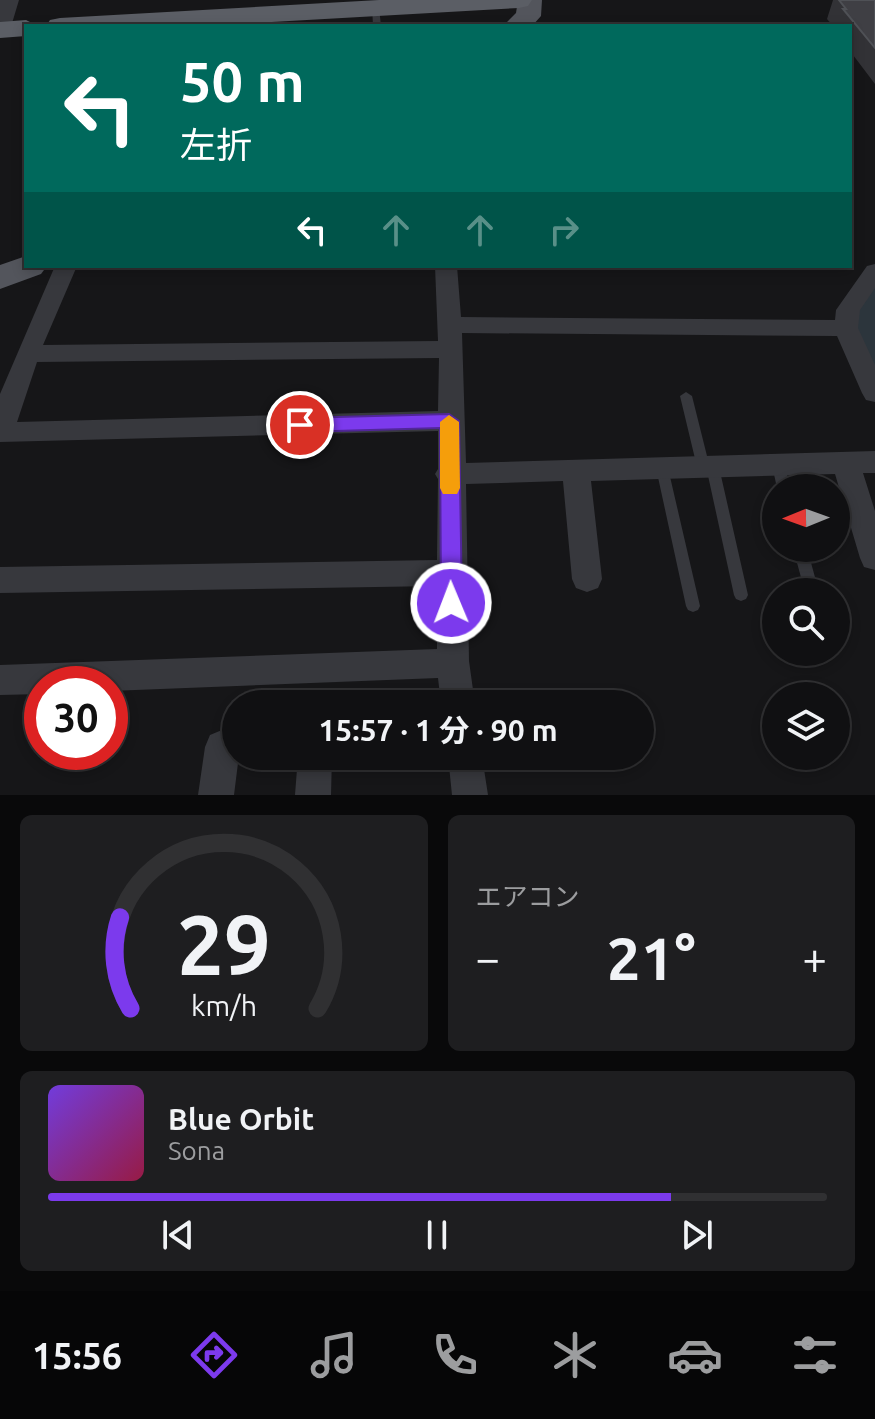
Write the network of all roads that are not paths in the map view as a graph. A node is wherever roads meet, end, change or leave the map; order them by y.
1 (9, 0) edge
2 (519, 0) edge
3 (530, 0) edge
4 (327, 5) edge
5 (376, 16) edge
6 (85, 24) edge
7 (518, 24) edge
8 (24, 28) edge
9 (0, 30) edge
10 (24, 268) edge
11 (65, 268) edge
12 (446, 268) edge
13 (875, 271) edge
14 (0, 278) edge
15 (846, 328) junction
16 (450, 337) junction
17 (27, 354) junction
18 (875, 393) edge
19 (686, 396) dead end
20 (449, 421) junction
21 (0, 431) edge
22 (875, 462) edge
23 (846, 463) junction
24 (708, 467) junction
25 (662, 468) junction
26 (576, 470) junction
27 (449, 474) junction
28 (765, 474) edge
29 (791, 474) edge
30 (875, 558) edge
31 (451, 573) junction
32 (587, 579) dead end
33 (0, 580) edge
34 (741, 595) dead end
35 (693, 606) dead end
36 (453, 661) junction
37 (0, 680) edge
38 (456, 690) edge
39 (222, 747) edge
40 (314, 770) edge
41 (467, 770) edge
42 (216, 795) edge
43 (313, 795) edge
44 (470, 795) edge

1 - 9 street
2 - 5 highway
3 - 7 main road
4 - 5 highway
4 - 6 highway
8 - 9 highway
10 - 14 main road
11 - 17 street
12 - 16 street
13 - 15 street
15 - 16 street
15 - 18 street
16 - 17 street
16 - 20 street
17 - 21 street
19 - 24 lane
20 - 21 street
20 - 27 street
22 - 23 street
23 - 29 street
23 - 30 street
24 - 25 street
24 - 28 street
24 - 34 lane
25 - 26 street
25 - 35 lane
26 - 27 street
26 - 32 street
27 - 31 street
31 - 33 street
31 - 36 street
36 - 37 street
36 - 38 street
39 - 42 street
40 - 43 street
41 - 44 street

